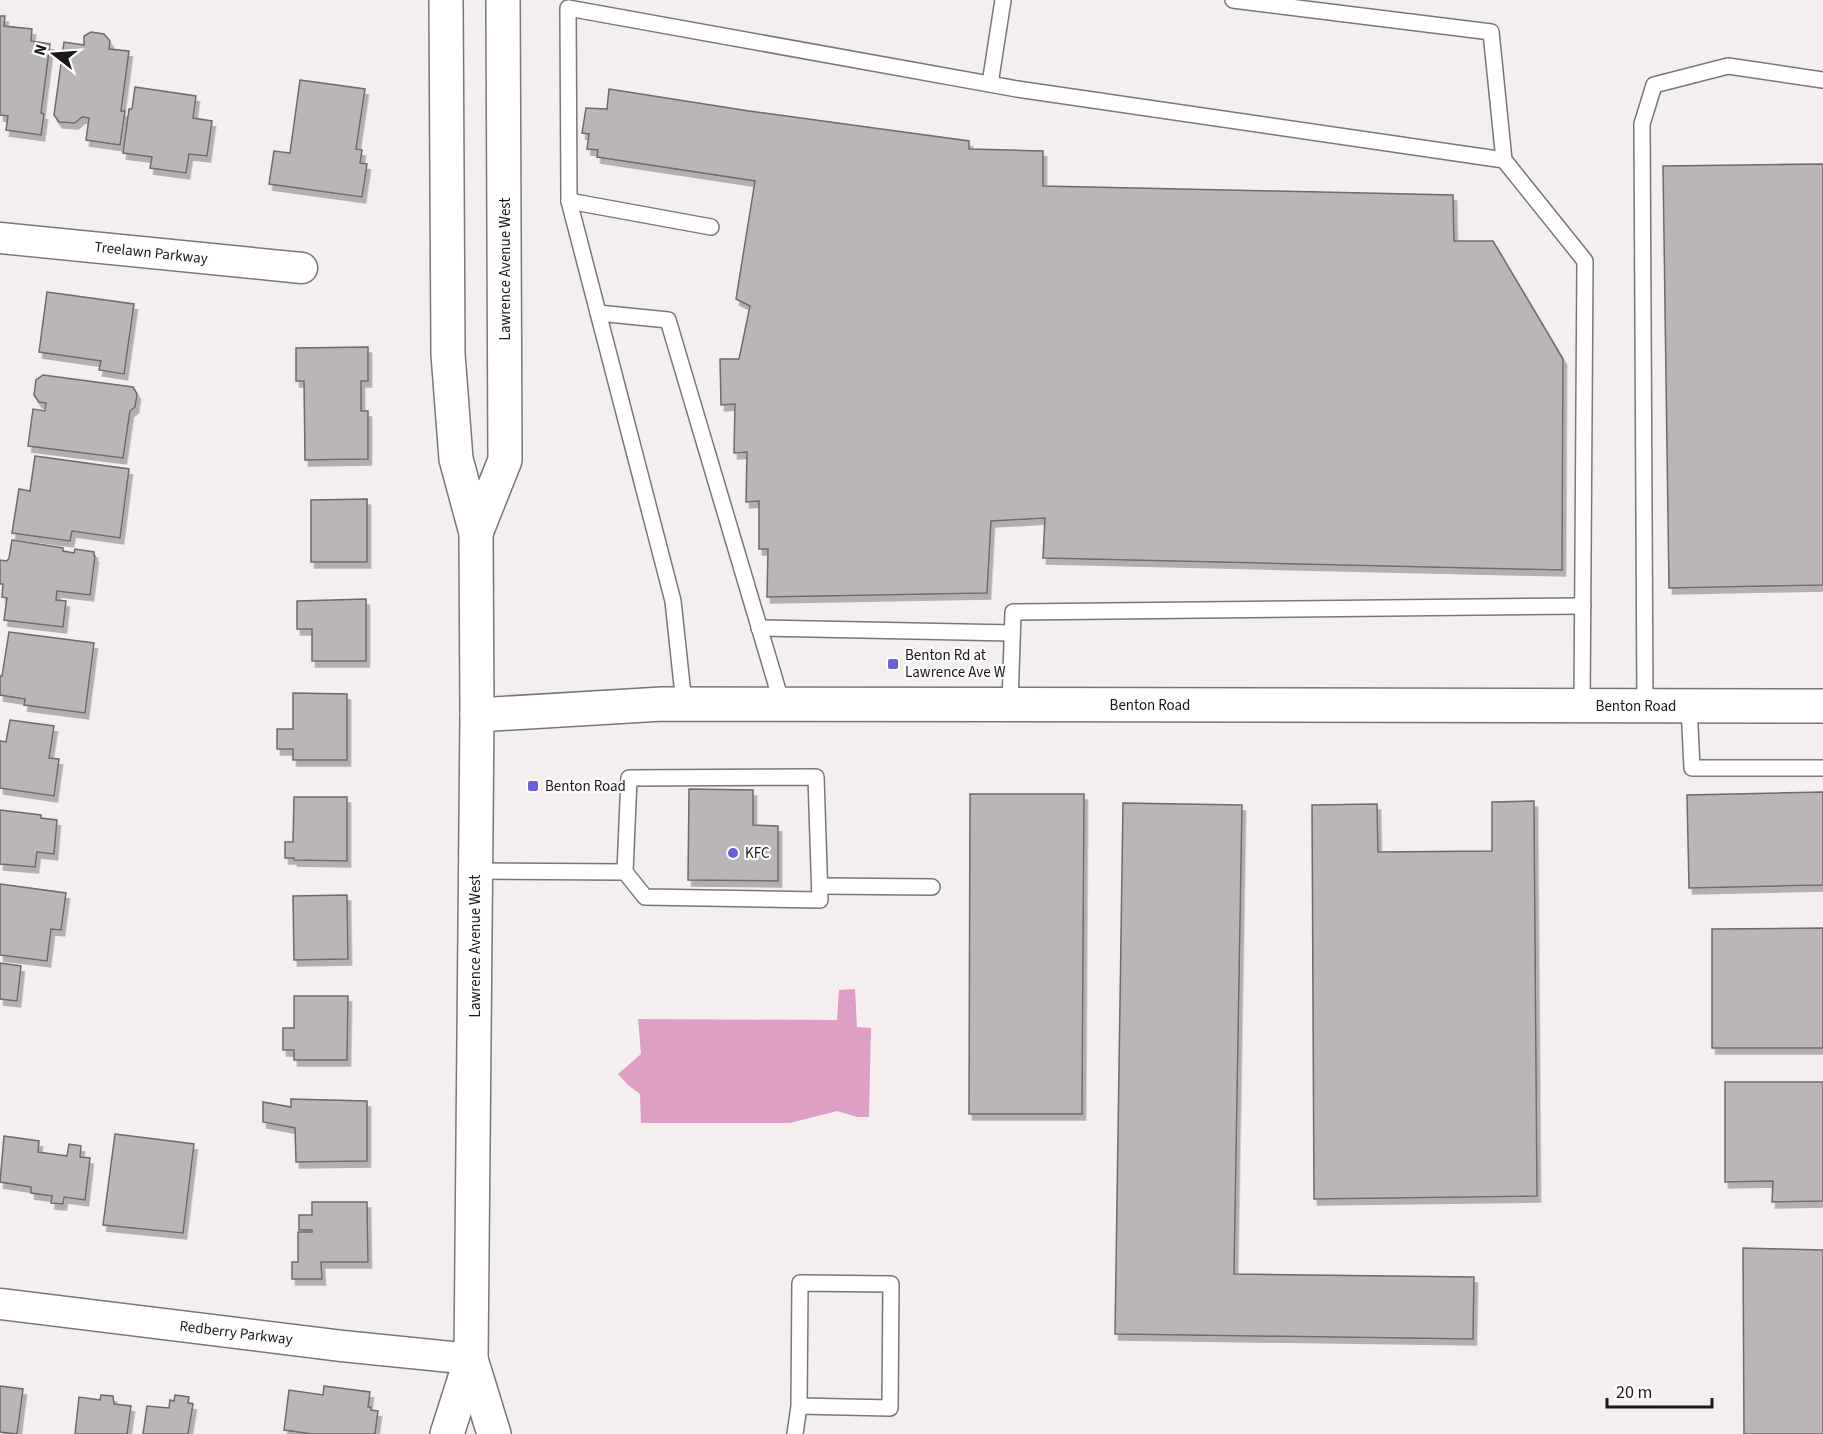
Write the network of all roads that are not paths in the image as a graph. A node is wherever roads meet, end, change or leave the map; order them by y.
1 (446, 0) edge
2 (503, 0) edge
3 (1003, 0) edge
4 (1233, 0) edge
5 (568, 4) edge
6 (1823, 80) edge
7 (990, 84) junction
8 (1504, 160) junction
9 (569, 201) junction
10 (711, 227) dead end
11 (0, 238) edge
12 (302, 268) dead end
13 (598, 313) junction
14 (476, 533) junction
15 (1582, 606) junction
16 (759, 628) junction
17 (1012, 633) junction
18 (684, 704) junction
19 (782, 704) junction
20 (1010, 704) junction
21 (1582, 706) junction
22 (1645, 706) junction
23 (1689, 706) junction
24 (1823, 706) edge
25 (477, 715) junction
26 (1823, 768) edge
27 (476, 871) junction
28 (625, 872) junction
29 (932, 887) dead end
30 (820, 893) junction
31 (0, 1304) edge
32 (471, 1359) junction
33 (799, 1406) junction
34 (447, 1434) edge
35 (494, 1434) edge
36 (795, 1434) edge

1 - 14 main road, Lawrence Avenue West
2 - 14 main road, Lawrence Avenue West
3 - 7 lane
4 - 8 lane
5 - 7 lane
5 - 9 lane
6 - 22 lane
7 - 8 lane
8 - 15 lane
9 - 10 lane
9 - 13 lane
11 - 12 street, Treelawn Parkway
13 - 16 lane
13 - 18 lane
14 - 25 main road, Lawrence Avenue West
15 - 17 lane
15 - 21 lane
16 - 17 lane
16 - 19 lane
17 - 20 lane
18 - 19 main road, Benton Road
18 - 25 main road, Benton Road
19 - 20 main road, Benton Road
20 - 21 main road, Benton Road
21 - 22 main road, Benton Road
22 - 23 main road, Benton Road
23 - 24 main road, Benton Road
23 - 26 lane
25 - 27 main road, Lawrence Avenue West
27 - 28 lane
27 - 32 main road, Lawrence Avenue West
28 - 30 lane
28 - 30 lane
29 - 30 lane
31 - 32 street, Redberry Parkway
32 - 34 main road, Lawrence Avenue West
32 - 35 main road, Lawrence Avenue West
33 - 33 lane
33 - 36 lane

